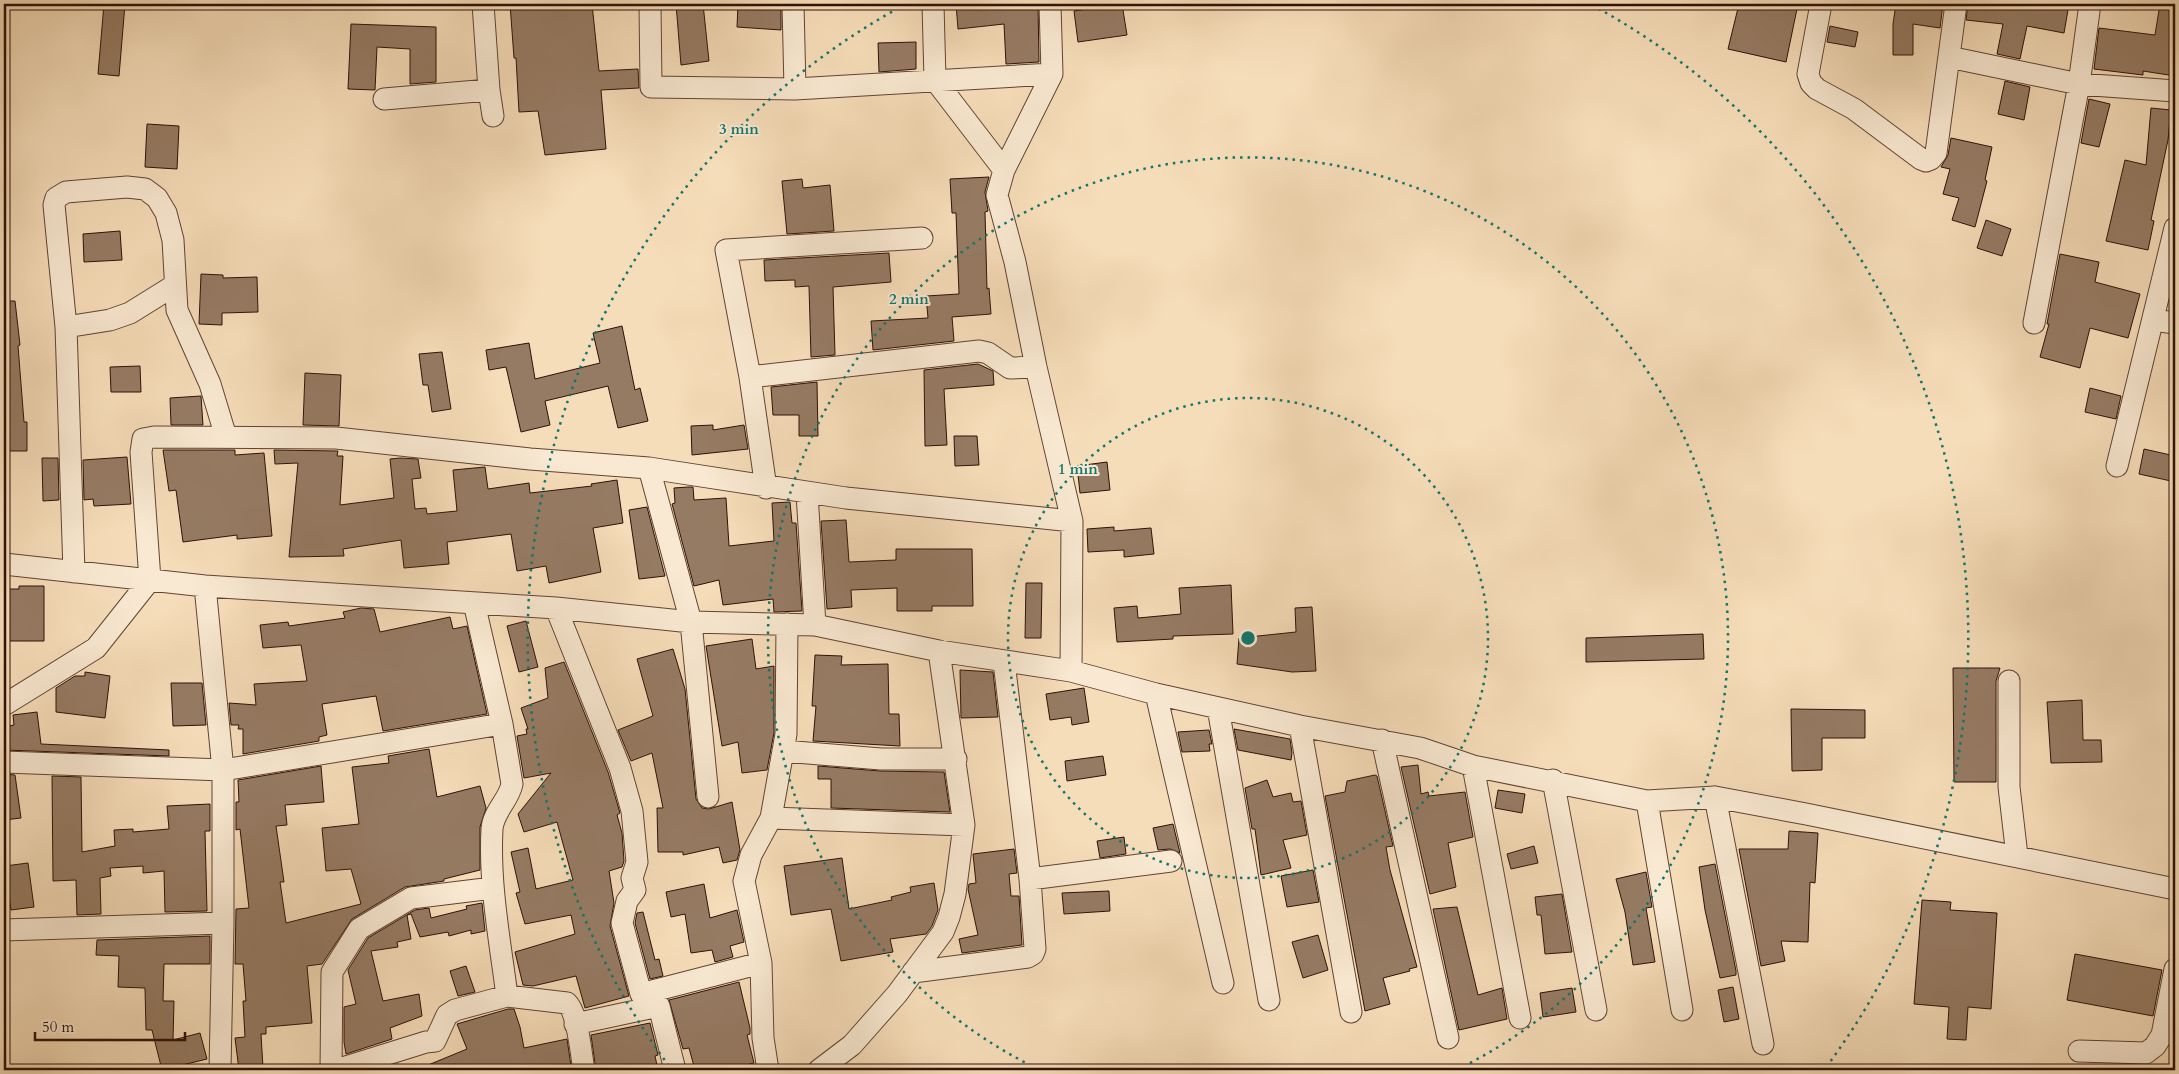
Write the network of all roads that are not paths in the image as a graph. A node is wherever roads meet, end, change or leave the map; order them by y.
1 (483, 4) edge
2 (650, 4) edge
3 (793, 4) edge
4 (933, 4) edge
5 (1050, 4) edge
6 (1821, 4) edge
7 (1956, 4) edge
8 (2090, 4) edge
9 (1949, 57) junction
10 (1052, 74) junction
11 (936, 80) junction
12 (2079, 84) junction
13 (795, 89) junction
14 (490, 90) junction
15 (2175, 91) edge
16 (384, 99) dead end
17 (493, 116) dead end
18 (1004, 170) junction
19 (2175, 228) edge
20 (922, 238) dead end
21 (175, 285) junction
22 (2153, 320) junction
23 (2034, 323) dead end
24 (2175, 324) edge
25 (66, 327) junction
26 (1036, 367) junction
27 (750, 377) junction
28 (226, 437) junction
29 (2117, 466) dead end
30 (649, 468) junction
31 (766, 488) junction
32 (807, 493) junction
33 (1072, 521) junction
34 (4, 564) edge
35 (74, 572) junction
36 (150, 580) junction
37 (205, 586) junction
38 (474, 603) junction
39 (556, 608) junction
40 (691, 622) junction
41 (787, 624) junction
42 (815, 625) junction
43 (939, 651) junction
44 (1004, 662) junction
45 (1070, 671) junction
46 (2010, 681) dead end
47 (1156, 694) junction
48 (4, 705) edge
49 (1218, 708) junction
50 (502, 724) junction
51 (1300, 726) junction
52 (1382, 740) junction
53 (783, 751) junction
54 (956, 759) junction
55 (4, 762) edge
56 (1473, 766) junction
57 (223, 770) junction
58 (1553, 780) junction
59 (708, 797) dead end
60 (1715, 798) junction
61 (1647, 800) junction
62 (771, 818) junction
63 (964, 825) junction
64 (2017, 856) junction
65 (1171, 861) dead end
66 (1030, 879) junction
67 (493, 888) junction
68 (2175, 889) edge
69 (223, 923) junction
70 (4, 930) edge
71 (762, 964) junction
72 (2175, 969) edge
73 (913, 972) junction
74 (1224, 983) dead end
75 (641, 994) junction
76 (507, 996) junction
77 (1268, 1000) dead end
78 (659, 1006) junction
79 (1596, 1010) dead end
80 (1682, 1010) dead end
81 (1351, 1012) dead end
82 (1520, 1018) dead end
83 (575, 1024) junction
84 (1448, 1038) dead end
85 (1763, 1044) dead end
86 (2079, 1051) dead end
87 (220, 1070) edge
88 (331, 1070) edge
89 (336, 1070) edge
90 (584, 1070) edge
91 (675, 1070) edge
92 (768, 1070) edge
93 (819, 1070) edge

1 - 14 street
2 - 13 street
3 - 13 street
4 - 11 street
5 - 10 street
6 - 9 street
7 - 9 street
8 - 12 street
9 - 12 street
10 - 11 street
10 - 18 street
11 - 13 street
11 - 18 street
12 - 15 street
12 - 23 street
14 - 16 street
14 - 17 street
18 - 26 street
19 - 22 street
20 - 27 street
21 - 25 street
21 - 25 street
21 - 28 street
22 - 24 street
22 - 29 street
25 - 35 street
26 - 27 street
26 - 33 street
27 - 31 street
28 - 30 street
28 - 36 street
30 - 31 street
30 - 40 street
31 - 32 street
32 - 33 street
32 - 42 street
33 - 45 street
34 - 35 street
35 - 36 street
36 - 37 street
36 - 48 street
37 - 38 street
37 - 57 street
38 - 39 street
38 - 50 street
39 - 40 street
39 - 75 street
40 - 41 street
40 - 59 street
41 - 42 street
41 - 53 street
42 - 43 street
43 - 44 street
43 - 54 street
44 - 45 street
44 - 66 street
45 - 47 street
46 - 64 street
47 - 49 street
47 - 74 street
49 - 51 street
49 - 77 street
50 - 57 street
50 - 67 street
51 - 52 street
51 - 81 street
52 - 56 street
52 - 84 street
53 - 54 street
53 - 62 street
54 - 63 street
55 - 57 street
56 - 58 street
56 - 82 street
57 - 69 street
58 - 61 street
58 - 79 street
60 - 61 street
60 - 64 street
60 - 85 street
61 - 80 street
62 - 63 street
62 - 71 street
63 - 73 street
64 - 68 street
65 - 66 street
66 - 73 street
67 - 76 street
67 - 88 street
69 - 70 street
69 - 87 street
71 - 75 street
71 - 92 street
72 - 86 street
73 - 93 street
75 - 78 street
76 - 83 street
76 - 89 street
78 - 83 street
78 - 91 street
83 - 90 street

